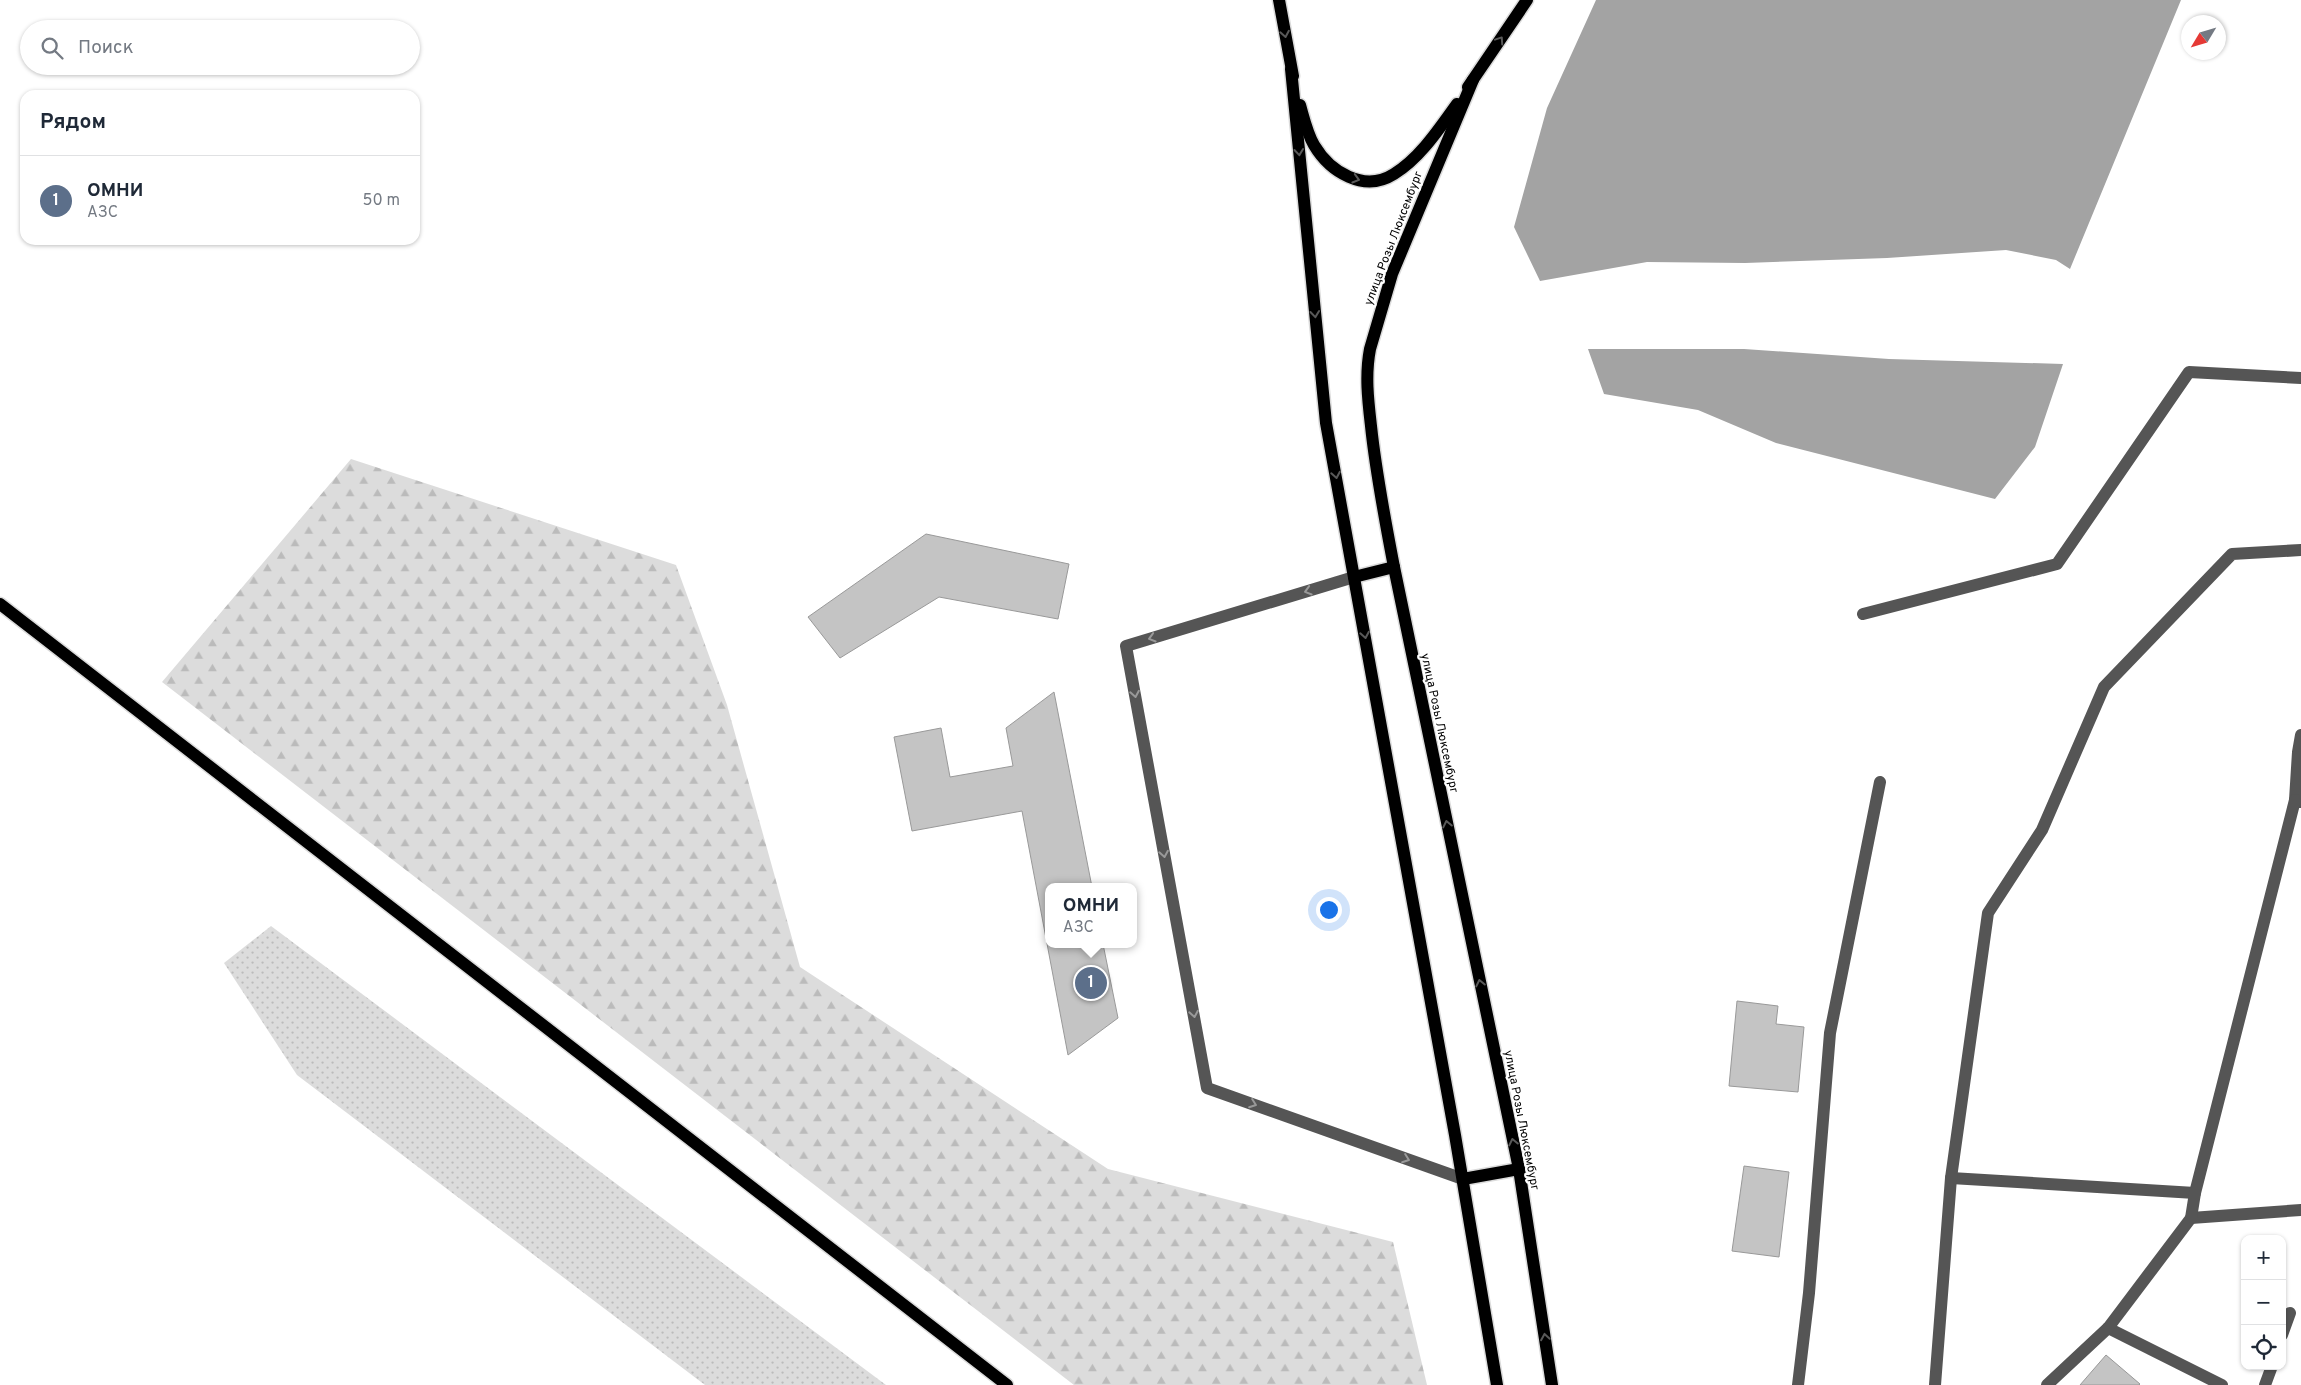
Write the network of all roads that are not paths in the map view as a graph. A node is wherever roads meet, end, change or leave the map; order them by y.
1 (1279, 0) edge
2 (1527, 0) edge
3 (1290, 69) junction
4 (1473, 80) junction
5 (2301, 378) edge
6 (2301, 550) edge
7 (1394, 567) junction
8 (1354, 577) junction
9 (0, 604) edge
10 (1863, 614) dead end
11 (2301, 735) edge
12 (1880, 782) dead end
13 (2298, 801) edge
14 (1519, 1169) junction
15 (1951, 1178) junction
16 (1463, 1179) junction
17 (2195, 1193) junction
18 (2301, 1210) edge
19 (2190, 1218) junction
20 (2290, 1313) dead end
21 (2286, 1325) edge
22 (2108, 1328) junction
23 (2271, 1370) edge
24 (1007, 1385) edge
25 (1497, 1385) edge
26 (1552, 1385) edge
27 (1798, 1385) edge
28 (1936, 1385) edge
29 (2047, 1385) edge
30 (2222, 1385) edge
31 (2265, 1385) edge

1 -> 3 main road
4 -> 2 main road
3 -> 4 main road
3 -> 8 main road
4 - 7 main road, улица Розы Люксембург
5 - 10 lane
6 - 15 lane
7 - 8 main road
14 -> 7 main road, улица Розы Люксембург
8 -> 16 main road
8 -> 16 lane
9 - 24 main road
11 - 13 lane
12 - 27 lane
13 - 17 lane
14 - 16 main road
26 -> 14 main road, улица Розы Люксембург
15 - 17 lane
15 - 28 lane
16 - 25 main road
17 - 19 lane
18 - 19 lane
19 - 22 lane
20 - 21 lane
22 - 29 lane
22 - 30 lane
23 - 31 lane

